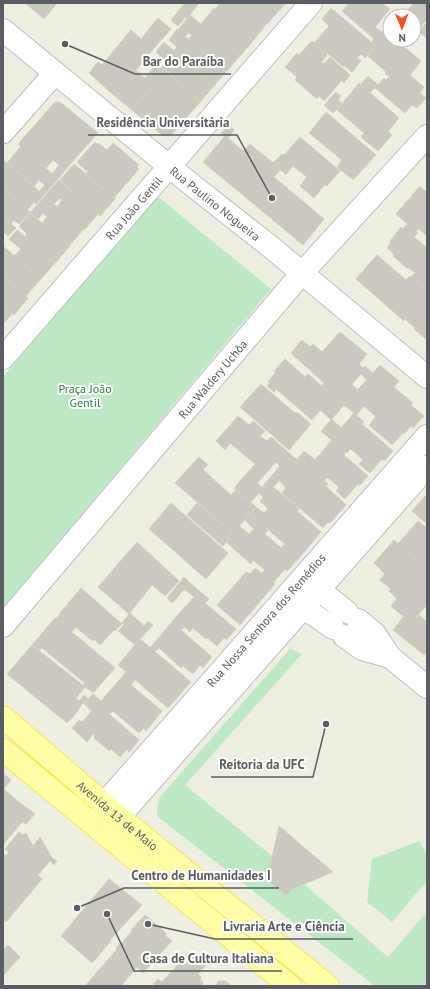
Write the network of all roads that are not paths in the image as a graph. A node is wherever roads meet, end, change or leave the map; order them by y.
1 (312, 3) edge
2 (3, 30) edge
3 (55, 73) junction
4 (3, 132) edge
5 (427, 136) edge
6 (170, 167) junction
7 (302, 273) junction
8 (3, 358) edge
9 (427, 377) edge
10 (427, 436) edge
11 (427, 467) edge
12 (311, 583) junction
13 (295, 602) junction
14 (345, 624) junction
15 (3, 626) edge
16 (427, 687) edge
17 (3, 717) edge
18 (3, 750) edge
19 (111, 811) junction
20 (290, 986) edge
21 (328, 986) edge

1 - 6 street, Rua João Gentil
2 - 3 street, Rua Paulino Nogueira
3 - 4 street
3 - 6 street, Rua Paulino Nogueira
5 - 7 street, Rua Waldery Uchôa
6 - 7 street, Rua Paulino Nogueira
6 - 8 street, Rua João Gentil
7 - 9 street, Rua Paulino Nogueira
7 - 15 street, Rua Waldery Uchôa
10 - 12 street, Rua Nossa Senhora dos Remédios
11 - 12 street, Rua Nossa Senhora dos Remédios
12 - 13 street, Rua Nossa Senhora dos Remédios
12 - 14 street
13 - 14 street
13 - 19 street, Rua Nossa Senhora dos Remédios
14 - 16 street
17 - 19 main road, Avenida 13 de Maio
18 - 20 main road, Avenida 13 de Maio
19 - 21 main road, Avenida 13 de Maio

